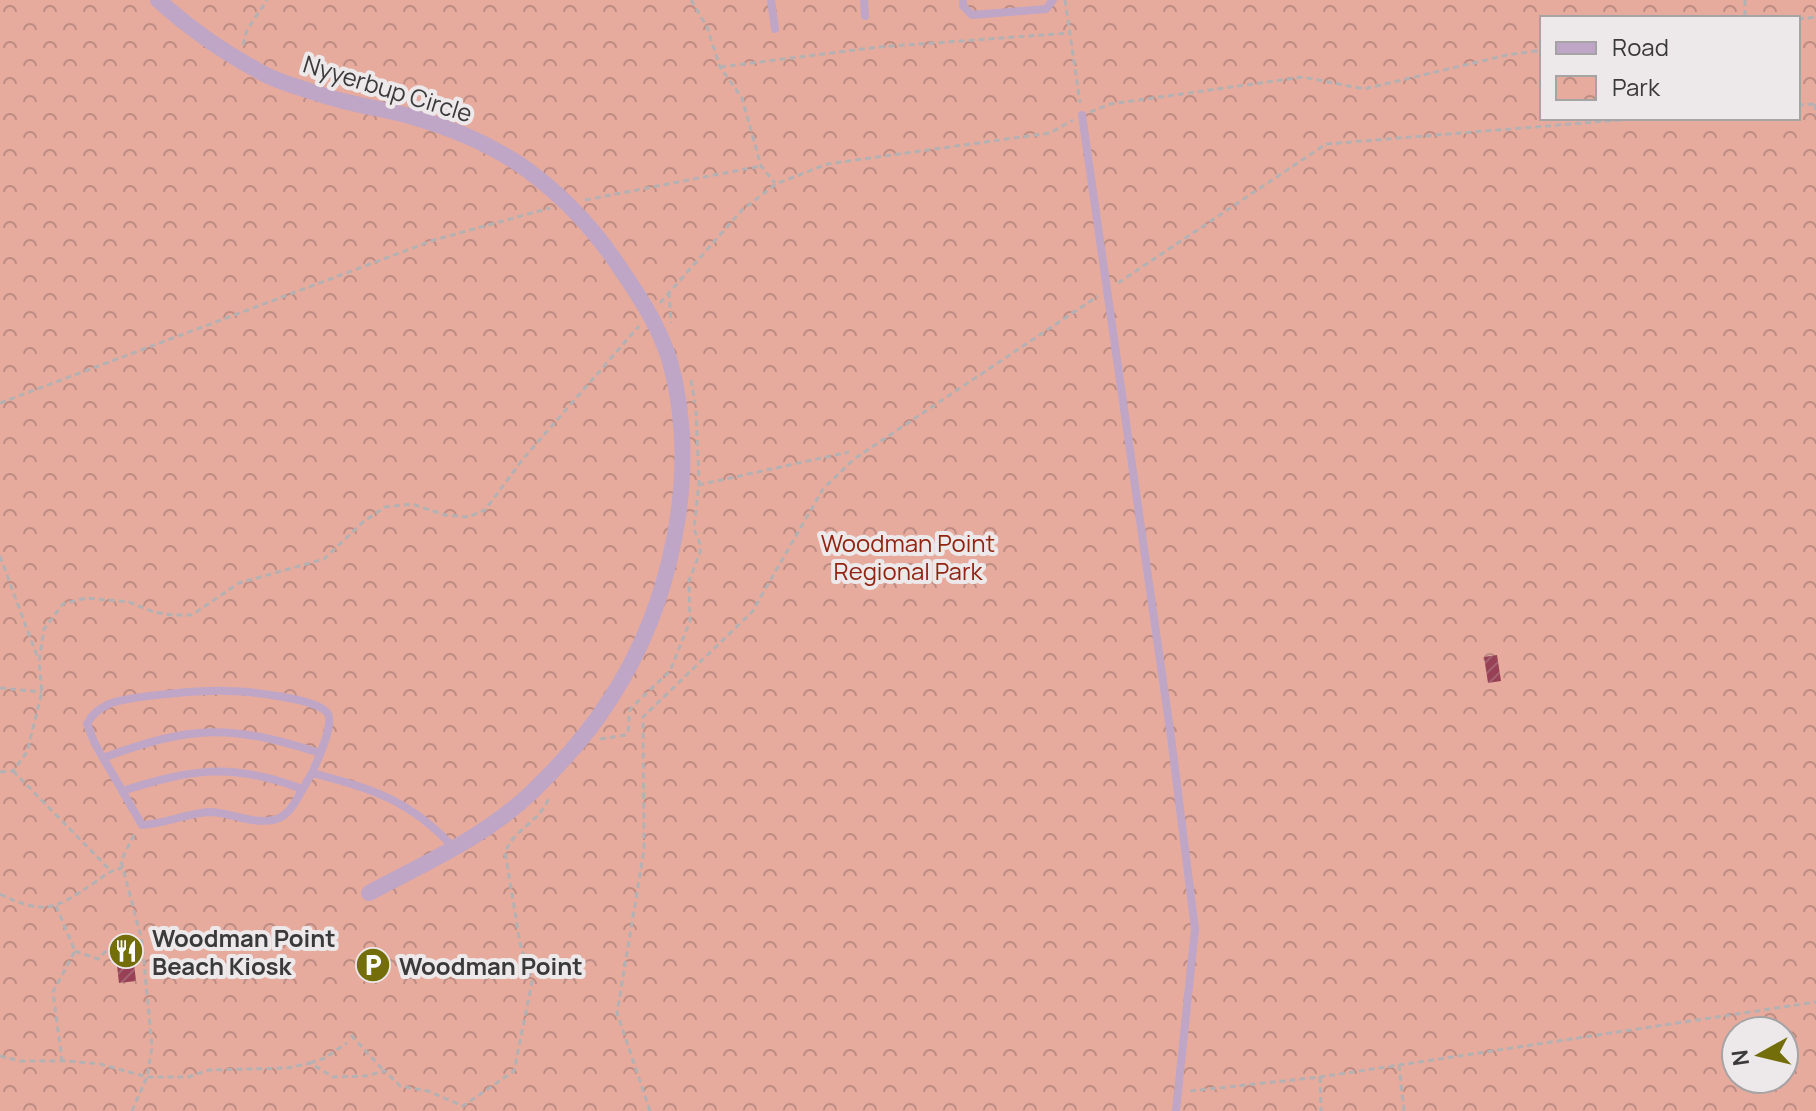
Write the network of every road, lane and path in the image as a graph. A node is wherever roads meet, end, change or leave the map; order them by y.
1 (158, 0) edge
2 (267, 0) edge
3 (691, 0) edge
4 (771, 0) edge
5 (864, 0) edge
6 (963, 0) edge
7 (1053, 0) edge
8 (1065, 0) edge
9 (865, 16) dead end
10 (775, 29) dead end
11 (1070, 33) junction
12 (242, 46) dead end
13 (1540, 50) edge
14 (720, 67) junction
15 (1816, 104) edge
16 (1082, 115) junction
17 (1816, 115) edge
18 (1620, 120) edge
19 (761, 166) junction
20 (776, 184) junction
21 (568, 203) junction
22 (1105, 291) junction
23 (650, 314) junction
24 (0, 403) edge
25 (849, 452) dead end
26 (683, 484) junction
27 (0, 556) edge
28 (39, 662) junction
29 (0, 688) edge
30 (42, 692) junction
31 (320, 753) junction
32 (103, 758) junction
33 (13, 771) junction
34 (0, 772) edge
35 (312, 773) junction
36 (302, 789) junction
37 (122, 791) junction
38 (142, 825) junction
39 (454, 848) junction
40 (122, 868) junction
41 (110, 870) junction
42 (369, 893) dead end
43 (0, 894) edge
44 (56, 906) junction
45 (142, 948) junction
46 (75, 951) junction
47 (1816, 1002) edge
48 (351, 1035) dead end
49 (347, 1043) dead end
50 (0, 1056) edge
51 (62, 1061) junction
52 (310, 1063) dead end
53 (1399, 1065) junction
54 (385, 1071) dead end
55 (147, 1077) junction
56 (1320, 1077) junction
57 (1178, 1092) junction
58 (463, 1106) dead end
59 (132, 1111) edge
60 (468, 1111) edge
61 (650, 1111) edge
62 (1176, 1111) edge
63 (1321, 1111) edge
64 (1404, 1111) edge

1 - 21 street, Nyyerbup Circle
2 - 12 path
3 - 14 path
4 - 10 lane
5 - 9 lane
6 - 7 lane
8 - 11 path
11 - 14 path
11 - 16 path
13 - 16 path
14 - 19 path
15 - 17 path
16 - 20 path
16 - 22 lane
18 - 22 path
19 - 20 path
19 - 21 path
20 - 23 path
21 - 23 street, Nyyerbup Circle
21 - 24 path
22 - 57 lane
22 - 61 path
23 - 26 street, Nyyerbup Circle
23 - 28 path
25 - 26 path
26 - 39 street, Nyyerbup Circle
27 - 28 path
28 - 30 path
29 - 30 path
30 - 33 path
31 - 32 lane
31 - 32 lane
31 - 35 lane
32 - 37 lane
33 - 34 path
33 - 41 path
35 - 36 lane
35 - 39 lane
36 - 37 lane
36 - 38 lane
37 - 38 lane
38 - 40 path
39 - 42 street, Nyyerbup Circle
40 - 41 path
40 - 45 path
41 - 44 path
43 - 44 path
44 - 46 path
45 - 46 path
45 - 55 path
46 - 51 path
47 - 53 path
48 - 54 path
49 - 52 path
50 - 51 path
51 - 55 path
53 - 56 path
53 - 64 path
55 - 59 path
56 - 57 path
56 - 63 path
57 - 62 lane
58 - 60 path

